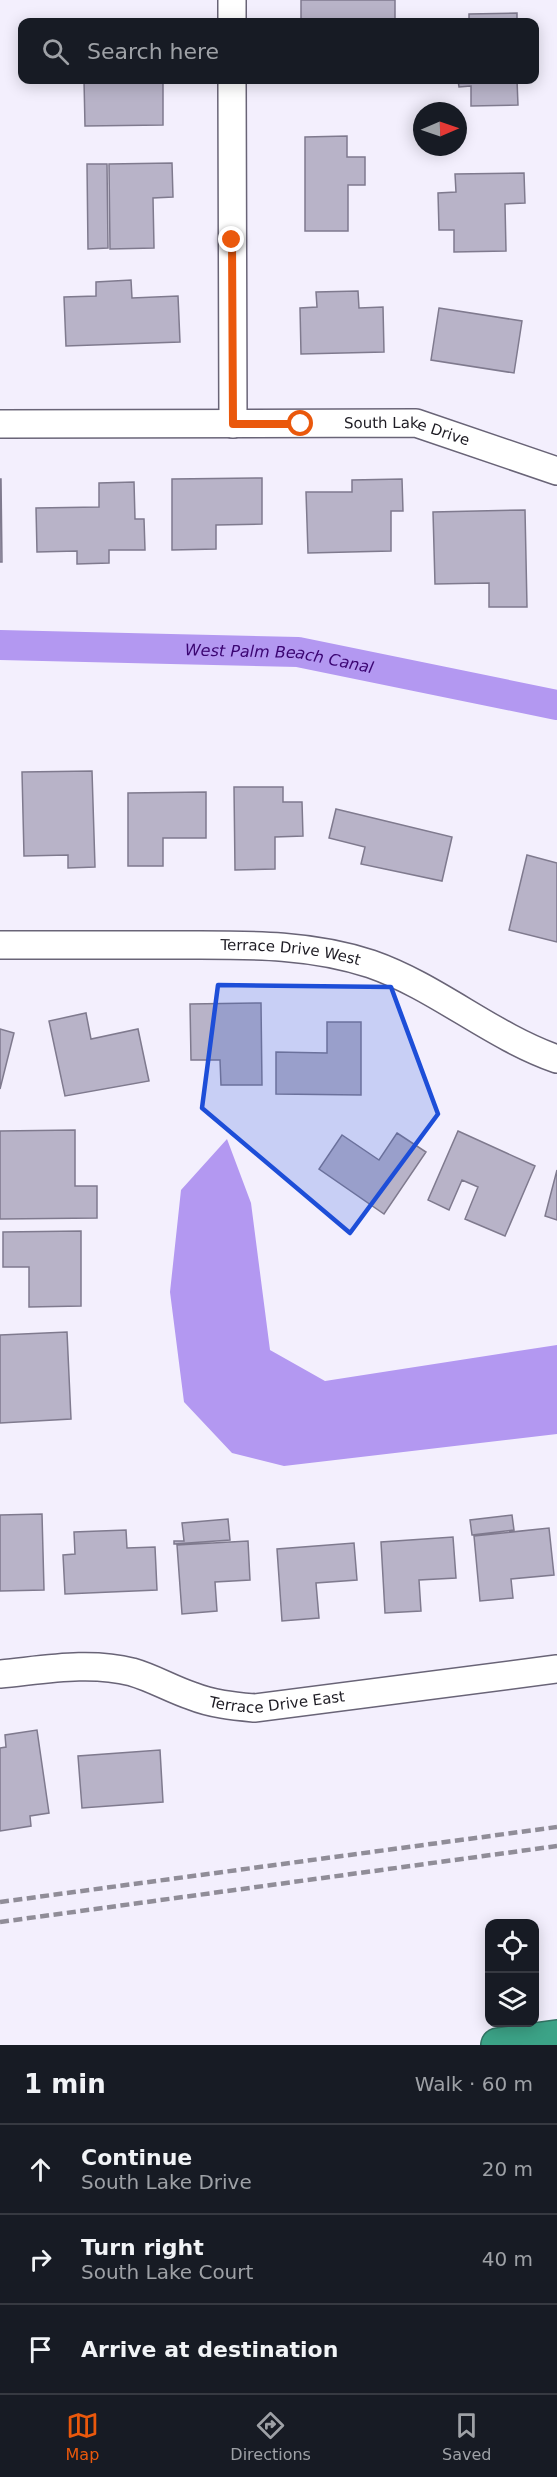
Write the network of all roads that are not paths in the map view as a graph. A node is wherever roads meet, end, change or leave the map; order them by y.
1 (232, 0) edge
2 (232, 18) edge
3 (232, 84) edge
4 (0, 424) edge
5 (233, 424) junction
6 (557, 471) edge
7 (0, 945) edge
8 (557, 1059) edge
9 (557, 1669) edge
10 (0, 1674) edge
11 (557, 2037) edge
12 (498, 2045) edge

1 - 2 street
3 - 5 street
4 - 5 street, South Lake Drive
5 - 6 street, South Lake Drive
7 - 8 street, Terrace Drive West
9 - 10 street, Terrace Drive East
11 - 12 highway

